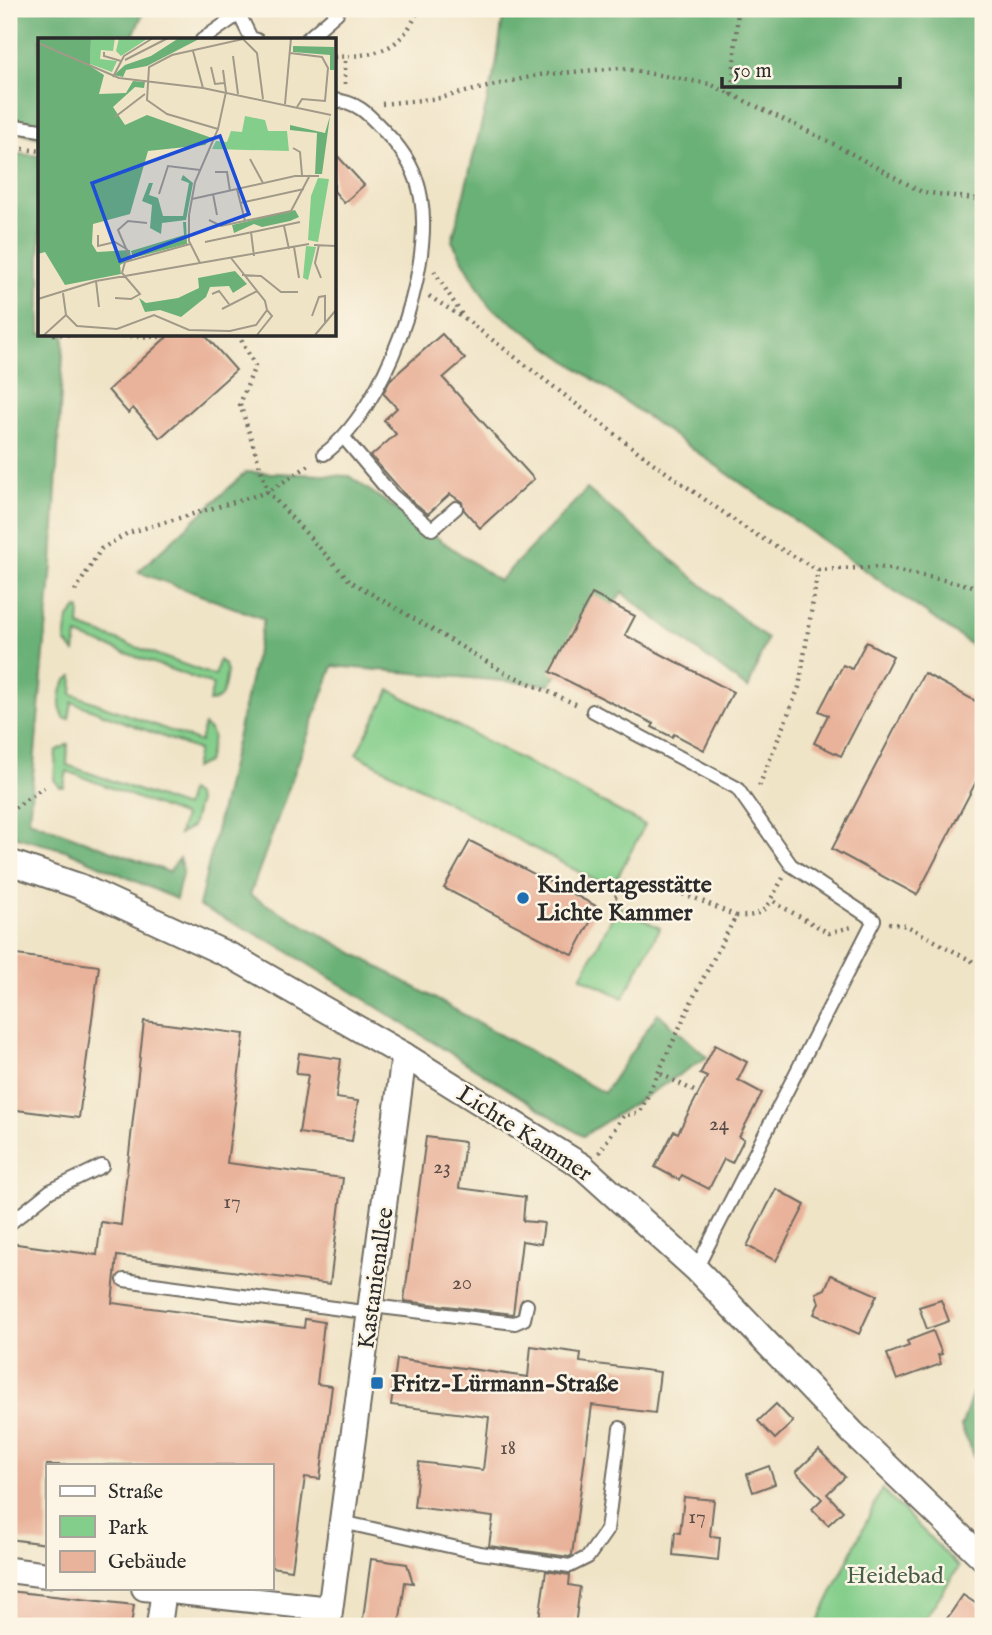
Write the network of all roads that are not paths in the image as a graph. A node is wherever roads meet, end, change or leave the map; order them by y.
1 (239, 12) edge
2 (337, 13) dead end
3 (205, 38) edge
4 (251, 38) edge
5 (308, 38) edge
6 (339, 100) edge
7 (9, 125) edge
8 (38, 130) edge
9 (345, 439) junction
10 (324, 454) road end
11 (456, 508) dead end
12 (593, 711) road end
13 (9, 862) edge
14 (404, 1055) junction
15 (103, 1166) dead end
16 (9, 1224) edge
17 (696, 1269) junction
18 (124, 1280) dead end
19 (527, 1305) dead end
20 (371, 1310) junction
21 (620, 1428) dead end
22 (342, 1522) junction
23 (983, 1558) edge
24 (9, 1570) edge
25 (46, 1575) edge
26 (154, 1590) edge
27 (160, 1590) edge
28 (329, 1618) edge
29 (159, 1626) edge

1 - 3 lane
1 - 4 lane
2 - 5 lane
6 - 9 lane
7 - 8 lane
9 - 10 lane
9 - 11 lane
12 - 17 lane
13 - 14 street, Lichte Kammer
14 - 17 street, Lichte Kammer
14 - 20 street, Kastanienallee
15 - 16 lane
17 - 23 street, Lichte Kammer
18 - 20 lane
19 - 20 lane
20 - 22 street, Kastanienallee
21 - 22 lane
22 - 28 street, Kastanienallee
24 - 25 street
26 - 29 street
27 - 28 street

